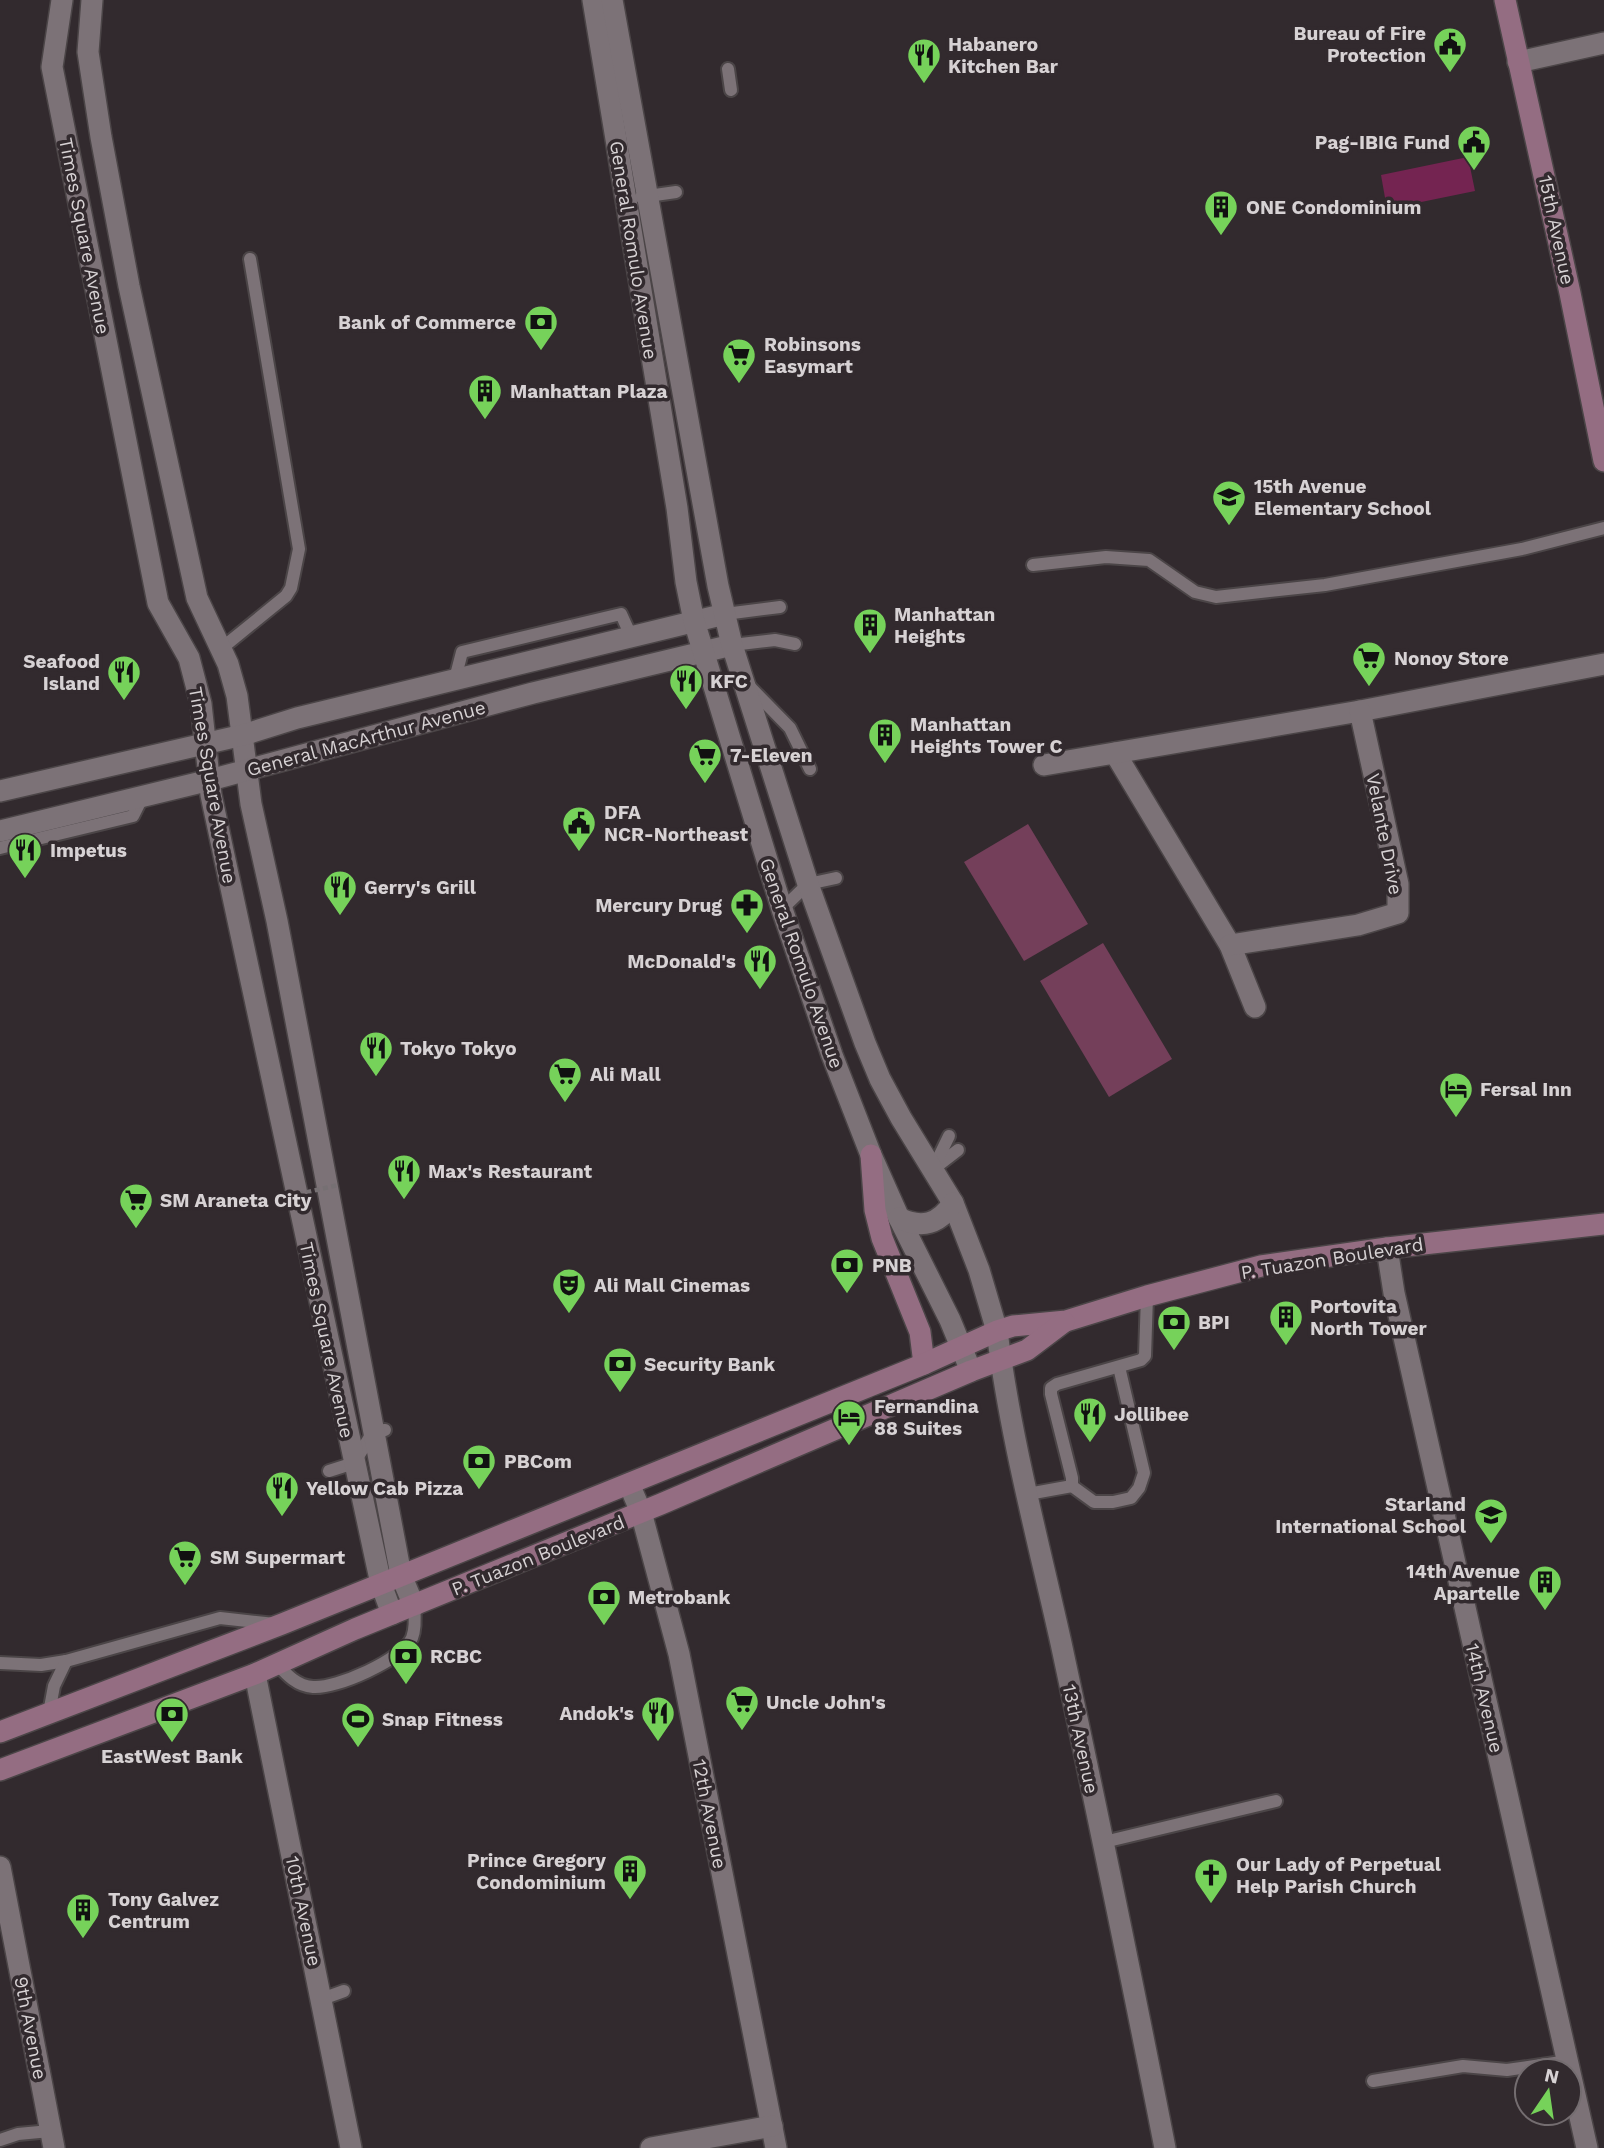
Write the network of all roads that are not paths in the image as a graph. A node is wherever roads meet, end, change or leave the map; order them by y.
1 (62, 0) edge
2 (92, 0) edge
3 (593, 0) edge
4 (612, 0) edge
5 (1505, 0) edge
6 (1604, 43) edge
7 (1518, 62) junction
8 (728, 69) dead end
9 (731, 90) dead end
10 (676, 192) dead end
11 (648, 195) junction
12 (626, 200) junction
13 (250, 259) dead end
14 (1604, 461) edge
15 (1604, 528) edge
16 (1033, 565) dead end
17 (780, 607) dead end
18 (724, 614) junction
19 (694, 621) junction
20 (796, 644) dead end
21 (732, 645) junction
22 (222, 648) junction
23 (703, 653) junction
24 (1604, 664) edge
25 (745, 683) junction
26 (1360, 711) junction
27 (243, 735) junction
28 (207, 743) junction
29 (1115, 752) junction
30 (1044, 765) dead end
31 (247, 769) junction
32 (810, 769) dead end
33 (210, 780) junction
34 (0, 791) edge
35 (143, 796) junction
36 (0, 831) edge
37 (0, 848) edge
38 (836, 878) dead end
39 (808, 884) junction
40 (782, 909) junction
41 (1230, 945) junction
42 (1255, 1007) dead end
43 (949, 1136) dead end
44 (958, 1150) dead end
45 (871, 1155) junction
46 (933, 1170) junction
47 (953, 1203) junction
48 (899, 1218) junction
49 (1604, 1224) edge
50 (1387, 1248) junction
51 (1147, 1296) junction
52 (1066, 1321) junction
53 (998, 1331) junction
54 (962, 1346) junction
55 (1001, 1360) junction
56 (925, 1364) junction
57 (1119, 1367) junction
58 (971, 1371) junction
59 (379, 1431) junction
60 (354, 1464) junction
61 (329, 1471) dead end
62 (629, 1484) junction
63 (1072, 1486) junction
64 (1028, 1494) junction
65 (641, 1512) junction
66 (401, 1575) junction
67 (381, 1584) junction
68 (414, 1606) junction
69 (392, 1614) junction
70 (282, 1625) junction
71 (66, 1661) junction
72 (0, 1664) edge
73 (277, 1664) junction
74 (255, 1674) junction
75 (49, 1713) junction
76 (0, 1732) edge
77 (0, 1770) edge
78 (1276, 1801) dead end
79 (1104, 1842) junction
80 (0, 1867) edge
81 (344, 1991) dead end
82 (322, 1998) junction
83 (1567, 2057) edge
84 (1513, 2069) edge
85 (1373, 2081) dead end
86 (772, 2126) junction
87 (1582, 2127) edge
88 (52, 2139) edge
89 (0, 2140) edge
90 (351, 2148) edge
91 (651, 2148) edge
92 (776, 2148) edge
93 (1166, 2148) edge
94 (1587, 2148) edge

1 - 28 street, Times Square Avenue
2 - 22 street, Times Square Avenue
3 - 12 street, General Romulo Avenue
4 - 11 street, General Romulo Avenue
5 - 7 main road, 15th Avenue
6 - 7 street
7 - 14 main road, 15th Avenue
8 - 9 lane
10 - 11 lane
11 - 12 lane
11 - 18 street, General Romulo Avenue
12 - 19 street, General Romulo Avenue
13 - 22 lane
15 - 16 lane
17 - 18 lane
18 - 19 street, General MacArthur Avenue
18 - 21 street, General Romulo Avenue
19 - 23 street, General Romulo Avenue
19 - 27 street, General MacArthur Avenue
20 - 21 lane
21 - 23 street, General MacArthur Avenue
21 - 25 street, General Romulo Avenue
22 - 27 street, Times Square Avenue
23 - 31 street, General MacArthur Avenue
23 - 40 street, General Romulo Avenue
24 - 26 street
25 - 32 lane
25 - 39 street, General Romulo Avenue
26 - 29 street
26 - 41 street, Velante Drive
27 - 28 street, General MacArthur Avenue
27 - 31 street, Times Square Avenue
28 - 33 street, Times Square Avenue
28 - 34 street, General MacArthur Avenue
29 - 30 street
29 - 41 street
31 - 33 street, General MacArthur Avenue
31 - 59 street, Times Square Avenue
33 - 35 street, General MacArthur Avenue
33 - 60 street, Times Square Avenue
35 - 36 street, General MacArthur Avenue
35 - 37 lane
38 - 39 lane
39 - 40 lane
39 - 46 street, General Romulo Avenue
40 - 45 street, General Romulo Avenue
41 - 42 street
43 - 46 lane
44 - 46 lane
45 - 48 street, General Romulo Avenue
45 - 56 main road
46 - 47 street, General Romulo Avenue
47 - 48 street
47 - 53 street, General Romulo Avenue
48 - 54 street, General Romulo Avenue
49 - 50 main road, P. Tuazon Boulevard
50 - 51 main road, P. Tuazon Boulevard
50 - 83 street, 14th Avenue
51 - 52 main road, P. Tuazon Boulevard
51 - 57 lane
52 - 53 main road, P. Tuazon Boulevard
52 - 55 main road, P. Tuazon Boulevard
53 - 54 main road, P. Tuazon Boulevard
53 - 55 street, 13th Avenue
54 - 56 main road, P. Tuazon Boulevard
54 - 58 street, General Romulo Avenue
55 - 58 main road, P. Tuazon Boulevard
55 - 64 street, 13th Avenue
56 - 62 main road, P. Tuazon Boulevard
57 - 63 lane
57 - 63 lane
58 - 65 main road, P. Tuazon Boulevard
59 - 60 lane
59 - 66 street, Times Square Avenue
60 - 61 lane
60 - 67 street, Times Square Avenue
62 - 65 street, 12th Avenue
62 - 66 main road, P. Tuazon Boulevard
63 - 64 lane
64 - 79 street, 13th Avenue
65 - 68 main road, P. Tuazon Boulevard
65 - 86 street, 12th Avenue
66 - 67 main road, P. Tuazon Boulevard
66 - 68 street, Times Square Avenue
67 - 69 street, Times Square Avenue
67 - 70 main road, P. Tuazon Boulevard
68 - 69 main road, P. Tuazon Boulevard
68 - 73 lane
69 - 73 main road, P. Tuazon Boulevard
70 - 71 lane
70 - 75 main road, P. Tuazon Boulevard
71 - 72 lane
71 - 75 lane
73 - 74 main road, P. Tuazon Boulevard
74 - 77 main road, P. Tuazon Boulevard
74 - 82 street, 10th Avenue
75 - 76 main road, P. Tuazon Boulevard
78 - 79 lane
79 - 93 street, 13th Avenue
80 - 88 street, 9th Avenue
81 - 82 lane
82 - 90 street, 10th Avenue
84 - 85 lane
86 - 91 street
86 - 92 street, 12th Avenue
87 - 94 street, 14th Avenue
88 - 89 lane

